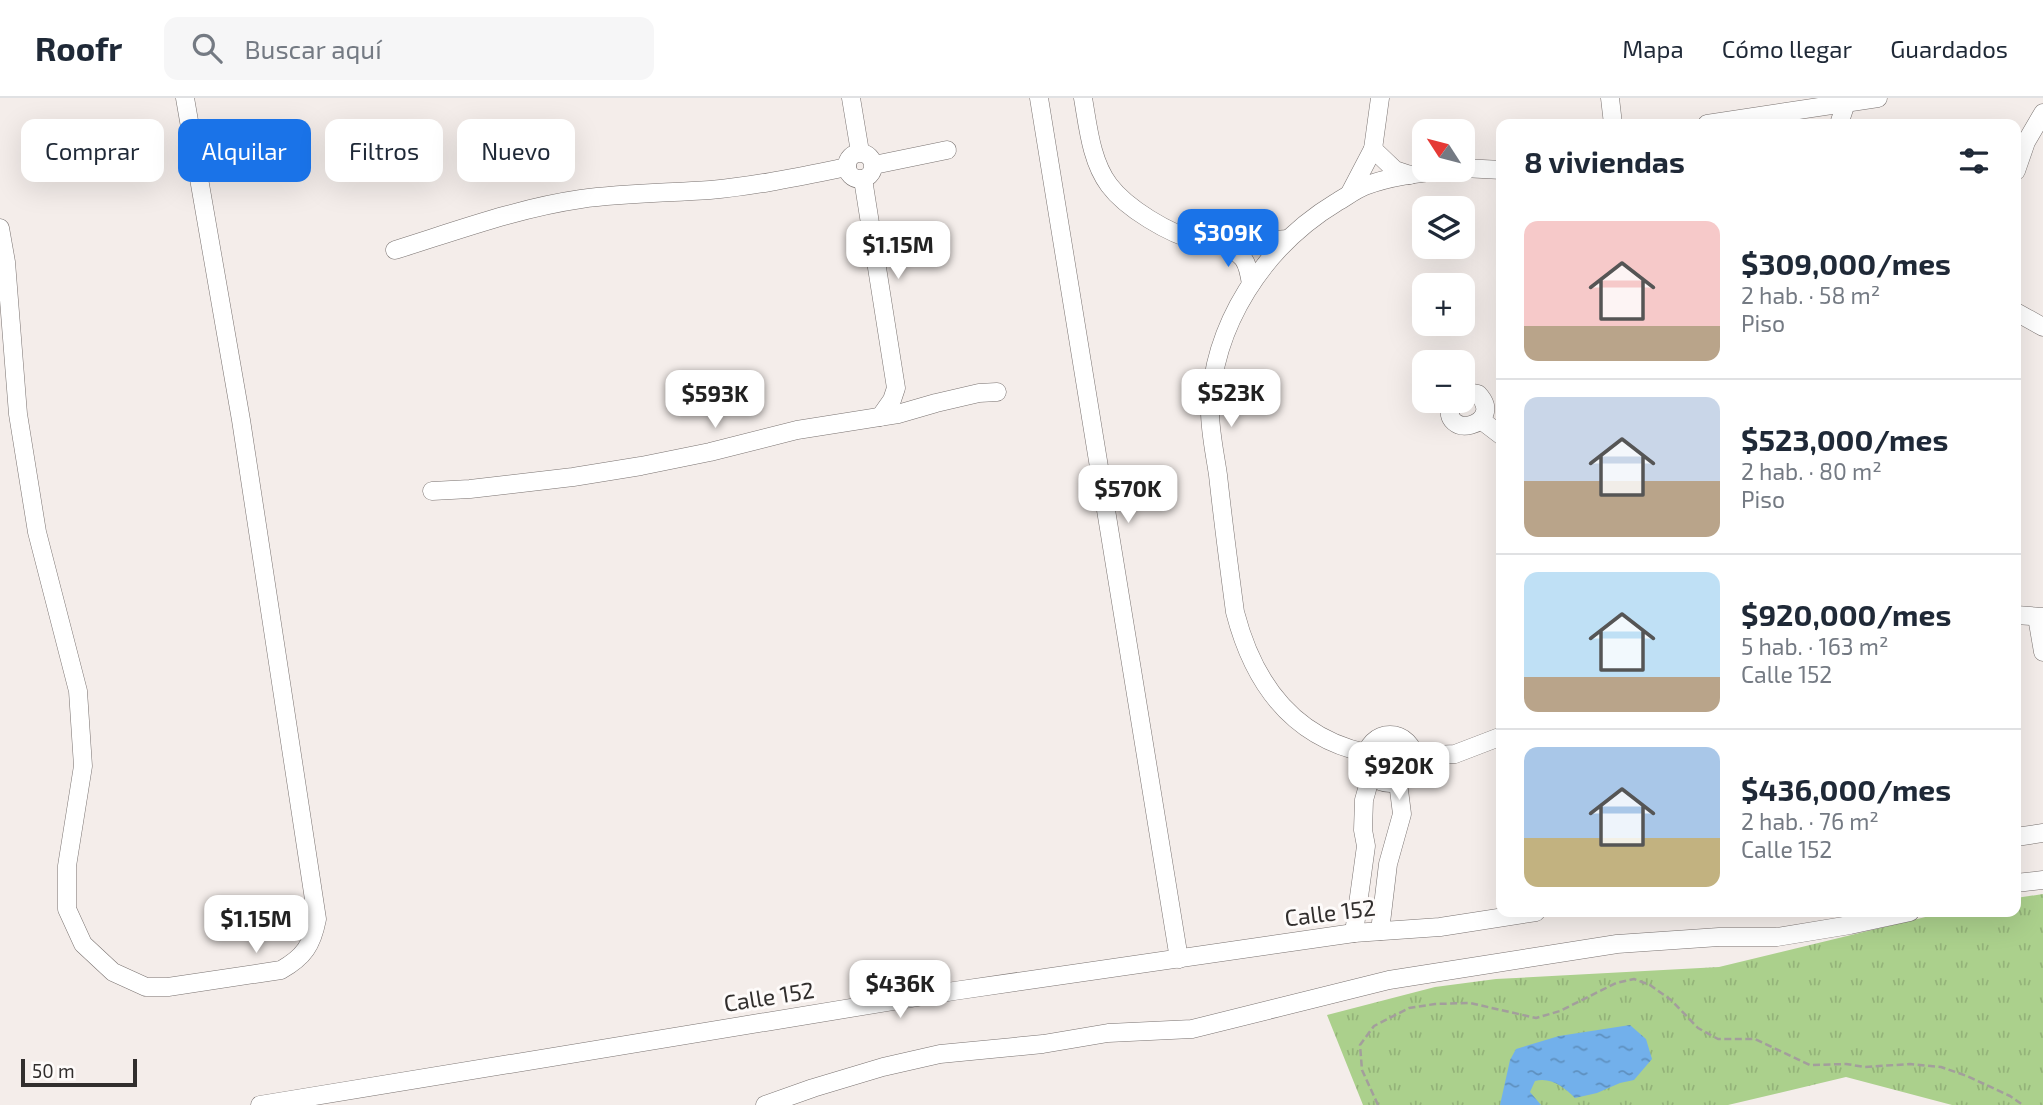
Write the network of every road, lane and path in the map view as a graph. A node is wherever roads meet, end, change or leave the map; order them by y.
1 (185, 98) edge
2 (851, 98) edge
3 (1039, 98) edge
4 (1083, 98) edge
5 (1380, 98) edge
6 (1610, 98) edge
7 (1878, 98) edge
8 (1846, 103) junction
9 (2043, 111) edge
10 (1612, 119) edge
11 (1781, 119) edge
12 (1841, 119) edge
13 (1373, 149) junction
14 (947, 150) dead end
15 (860, 152) junction
16 (2021, 156) edge
17 (847, 167) junction
18 (1475, 169) edge
19 (1496, 170) edge
20 (868, 172) junction
21 (1410, 175) joint
22 (1349, 196) junction
23 (0, 228) edge
24 (1288, 239) junction
25 (1221, 243) junction
26 (396, 250) dead end
27 (1251, 284) junction
28 (2021, 315) edge
29 (2043, 327) edge
30 (896, 388) junction
31 (997, 392) dead end
32 (1475, 393) edge
33 (922, 406) junction
34 (1451, 413) edge
35 (880, 417) junction
36 (1481, 420) junction
37 (1496, 431) edge
38 (432, 491) dead end
39 (2021, 615) edge
40 (2040, 617) edge
41 (2043, 652) edge
42 (1496, 738) edge
43 (1366, 753) junction
44 (1414, 756) junction
45 (1371, 775) junction
46 (1398, 782) junction
47 (2043, 833) edge
48 (2021, 836) edge
49 (2043, 880) edge
50 (2021, 882) edge
51 (1502, 917) edge
52 (1887, 917) edge
53 (1380, 931) junction
54 (1354, 933) junction
55 (1179, 958) junction
56 (260, 1105) edge
57 (765, 1105) edge
58 (1378, 1105) edge
59 (2023, 1105) edge

1 - 23 street
2 - 15 street
3 - 55 street
4 - 25 street
5 - 13 street
6 - 10 street
7 - 8 street
8 - 11 street
8 - 12 street
9 - 16 street
13 - 21 street
13 - 22 street
14 - 20 street
15 - 17 street
15 - 20 street
17 - 20 street
17 - 26 street
18 - 19 street
20 - 30 street
21 - 22 street
22 - 24 street
24 - 25 street
24 - 27 street
25 - 27 street
27 - 43 street
28 - 29 street
30 - 33 street
30 - 35 street
31 - 33 street
32 - 36 street
33 - 35 street
34 - 36 street
35 - 38 street
36 - 37 street
39 - 40 street
40 - 41 street
42 - 44 street
43 - 44 street
43 - 45 street
44 - 46 street
45 - 46 street
45 - 54 street
46 - 53 street
47 - 48 street
49 - 50 street
51 - 53 street, Calle 152
52 - 57 street
53 - 54 street, Calle 152
54 - 55 street, Calle 152
55 - 56 street, Calle 152
58 - 59 path

